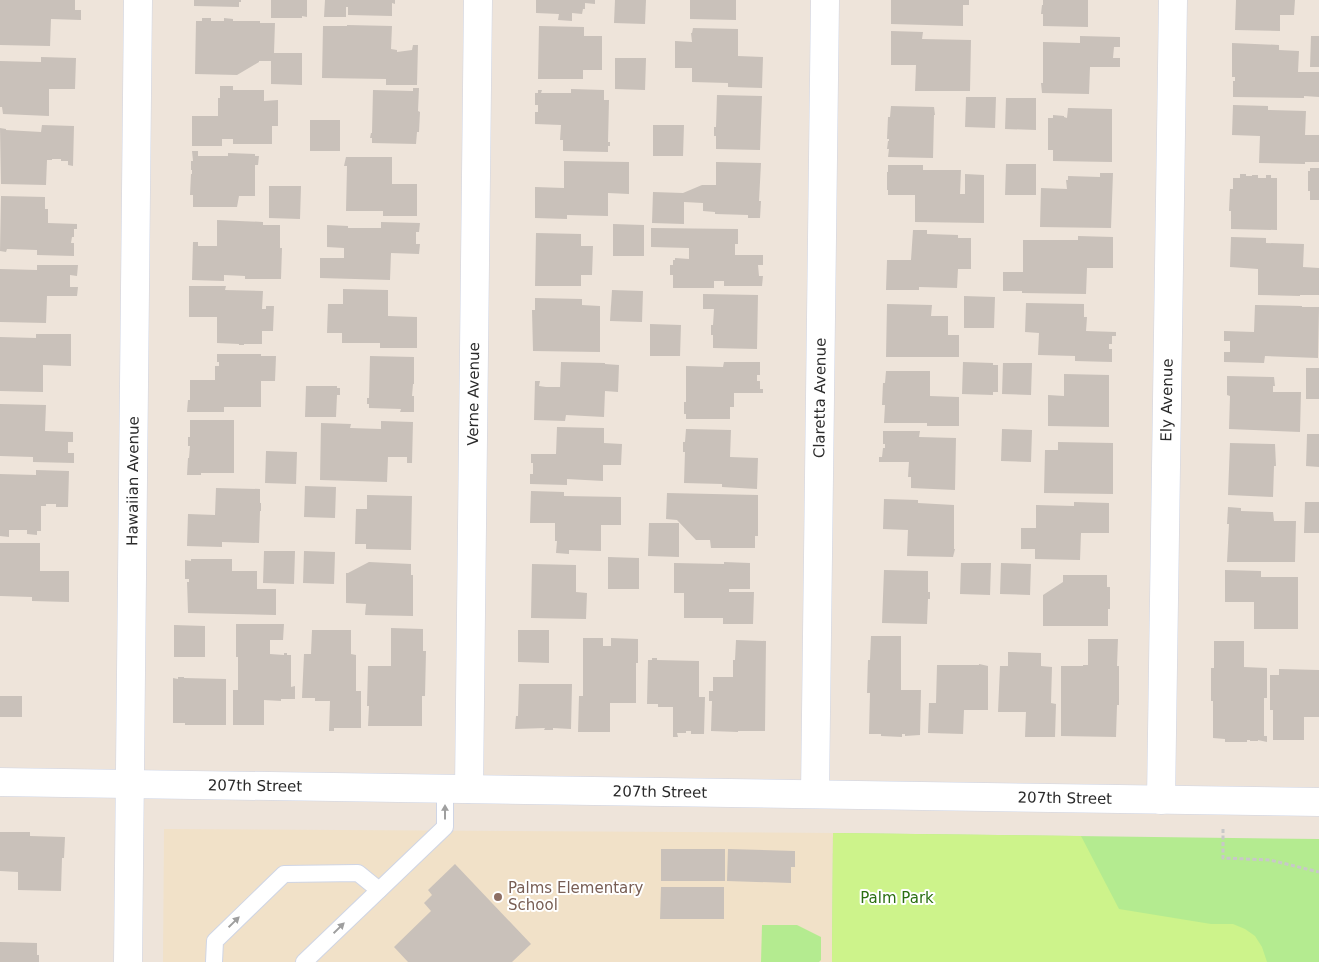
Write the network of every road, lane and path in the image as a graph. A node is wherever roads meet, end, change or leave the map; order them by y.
1 (138, 0) edge
2 (478, 0) edge
3 (825, 0) edge
4 (1172, 0) edge
5 (0, 782) edge
6 (130, 784) junction
7 (457, 789) junction
8 (815, 794) junction
9 (1162, 800) junction
10 (1223, 801) junction
11 (1319, 802) edge
12 (1319, 872) edge
13 (379, 890) junction
14 (128, 962) edge
15 (214, 962) edge
16 (304, 962) edge

1 - 6 street, Hawaiian Avenue
2 - 7 street, Verne Avenue
3 - 8 street, Claretta Avenue
4 - 9 street, Ely Avenue
5 - 6 street, 207th Street
6 - 7 street, 207th Street
6 - 14 street, Hawaiian Avenue
7 - 8 street, 207th Street
13 -> 7 lane
8 - 9 street, 207th Street
9 - 10 street, 207th Street
10 - 11 street, 207th Street
10 - 12 path
15 -> 13 lane
16 -> 13 lane

